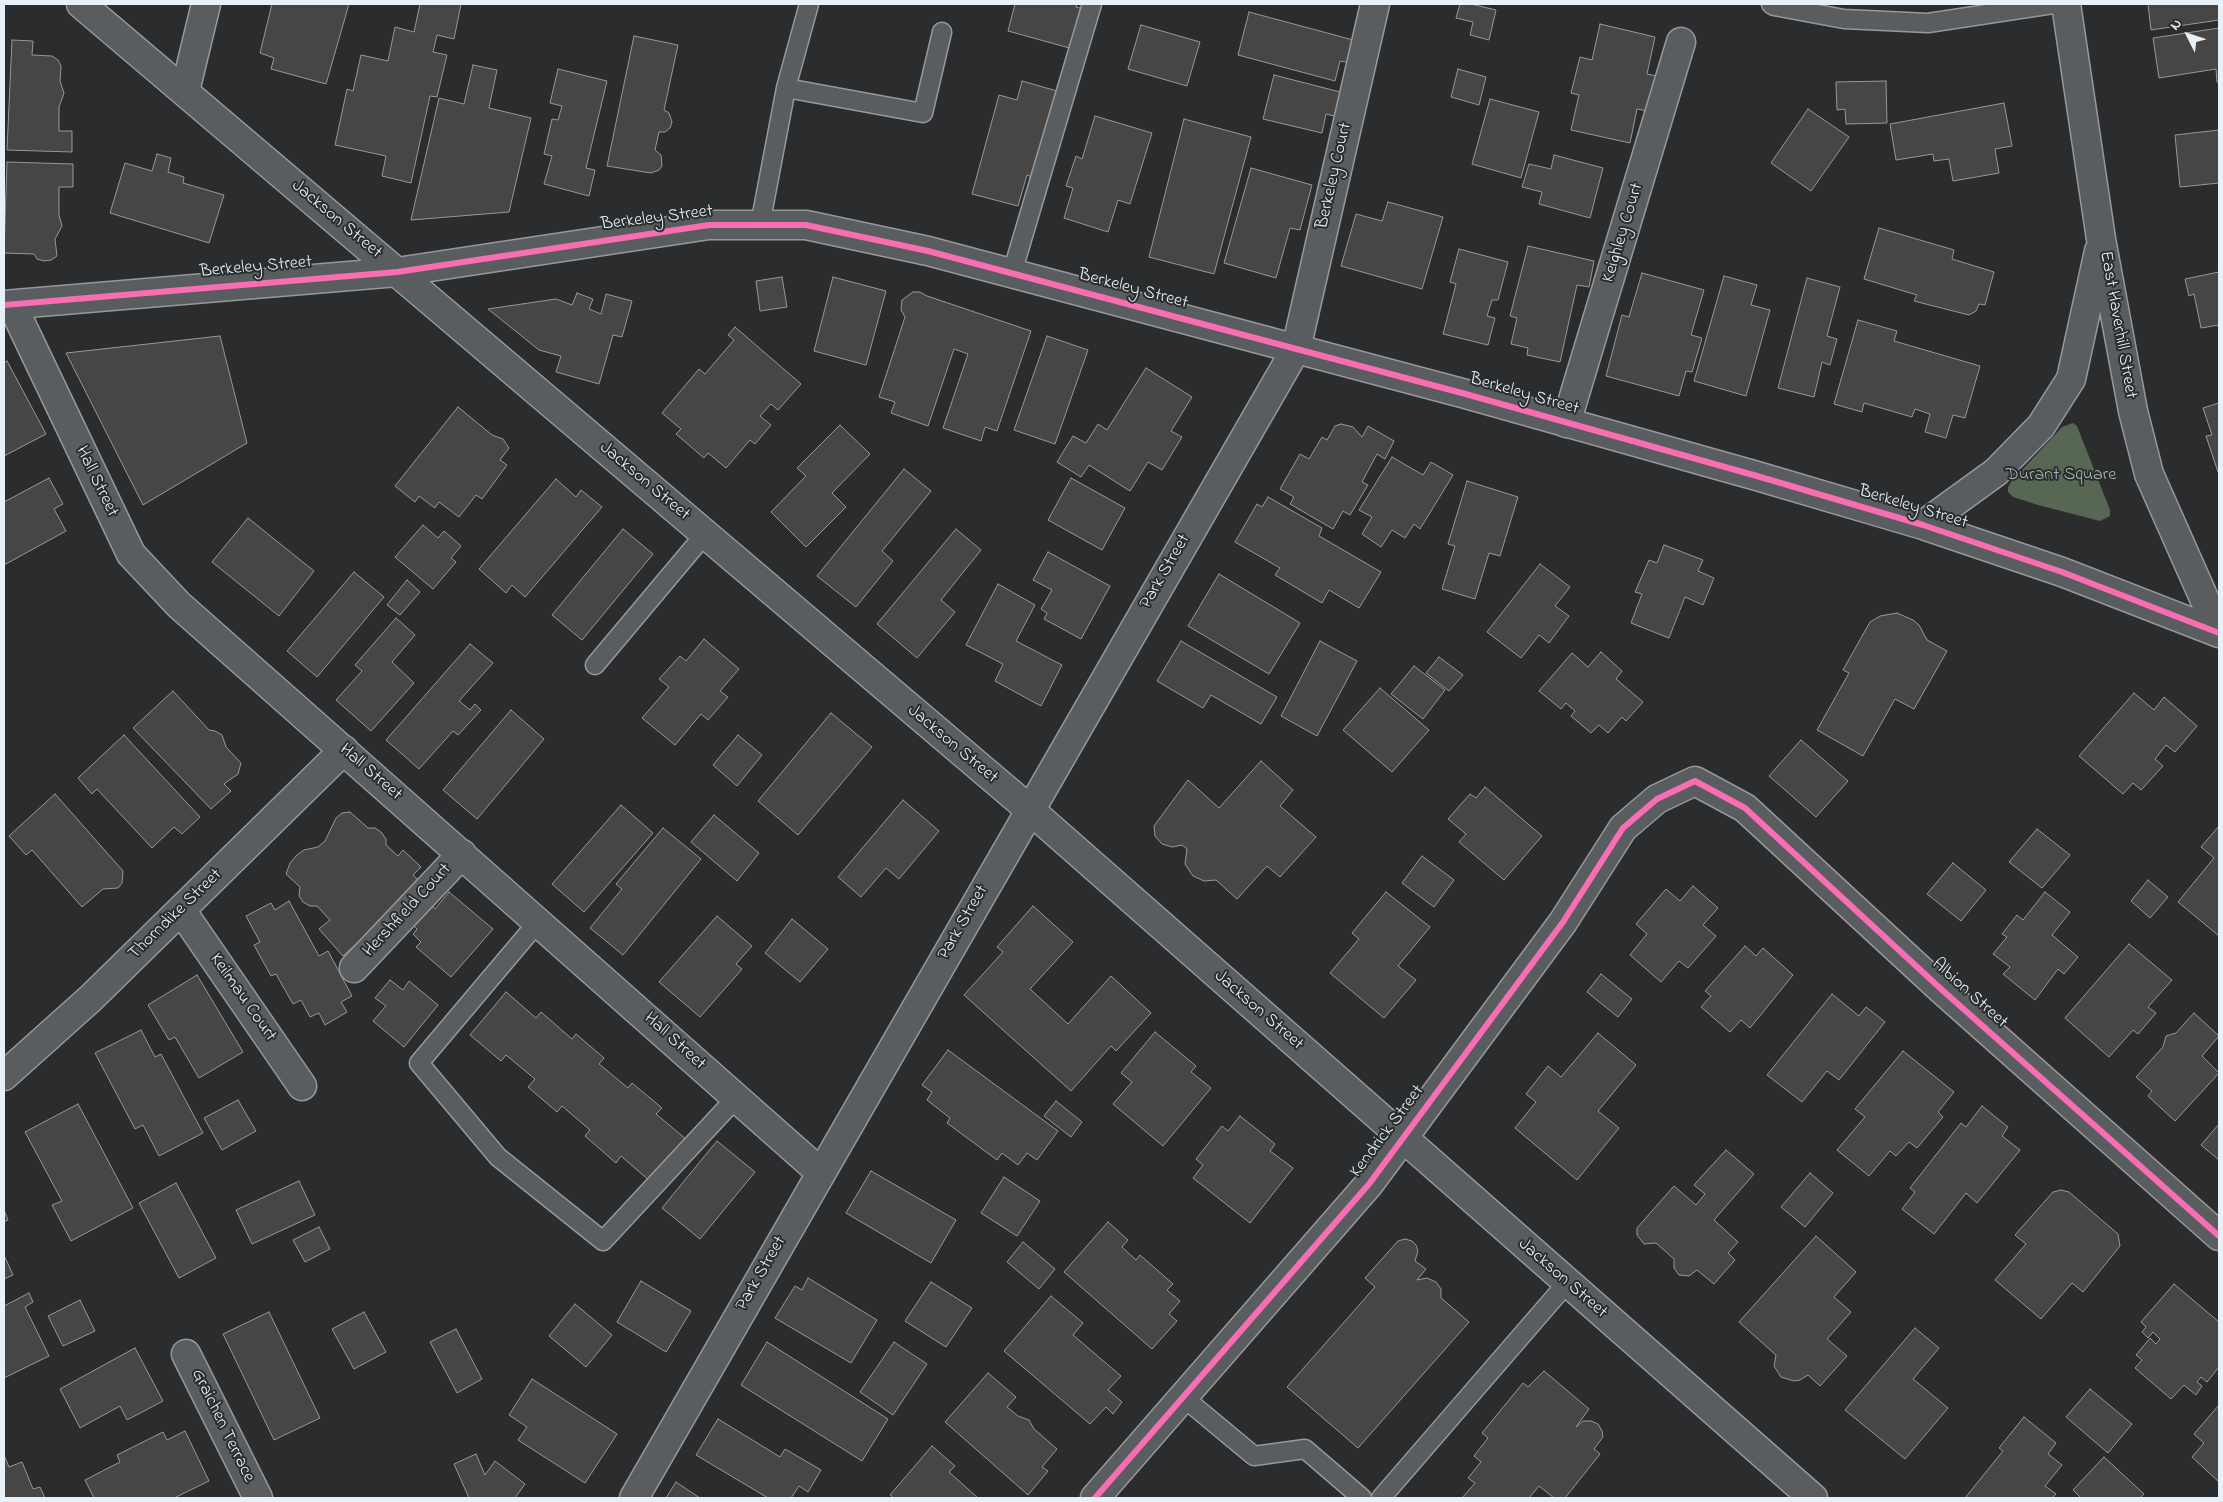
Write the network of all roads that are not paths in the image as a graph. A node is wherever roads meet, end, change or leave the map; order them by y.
1 (81, 4) edge
2 (206, 4) edge
3 (809, 4) edge
4 (1092, 4) edge
5 (1375, 4) edge
6 (1770, 4) edge
7 (2052, 4) edge
8 (2066, 4) edge
9 (942, 32) dead end
10 (1681, 42) dead end
11 (786, 88) junction
12 (185, 91) junction
13 (760, 225) junction
14 (2101, 239) junction
15 (397, 272) junction
16 (1012, 273) junction
17 (8, 305) edge
18 (1296, 349) junction
19 (1566, 423) junction
20 (1923, 526) junction
21 (705, 534) junction
22 (2219, 633) edge
23 (595, 665) dead end
24 (344, 750) junction
25 (1694, 782) joint
26 (1029, 810) junction
27 (462, 854) junction
28 (181, 910) junction
29 (538, 922) junction
30 (354, 968) dead end
31 (4, 1076) edge
32 (302, 1086) dead end
33 (736, 1098) junction
34 (1402, 1138) junction
35 (820, 1172) junction
36 (2219, 1236) edge
37 (1567, 1283) junction
38 (186, 1354) dead end
39 (1183, 1397) junction
40 (1105, 1495) edge
41 (258, 1498) edge
42 (634, 1498) edge
43 (1362, 1498) edge
44 (1381, 1498) edge
45 (1813, 1498) edge

1 - 12 street, Jackson Street
2 - 12 street
3 - 11 lane
4 - 16 lane
5 - 18 street, Berkeley Court
6 - 7 lane
8 - 14 street, East Haverhill Street
9 - 11 lane
10 - 19 street, Keighley Court
11 - 13 lane
12 - 15 street, Jackson Street
13 - 15 street, Berkeley Street
13 - 16 street, Berkeley Street
14 - 20 street
14 - 22 street, East Haverhill Street
15 - 17 street, Berkeley Street
15 - 21 street, Jackson Street
16 - 18 street, Berkeley Street
17 - 24 street, Hall Street
18 - 19 street, Berkeley Street
18 - 26 street, Park Street
19 - 20 street, Berkeley Street
20 - 22 street, Berkeley Street
21 - 23 lane
21 - 26 street, Jackson Street
24 - 27 street, Hall Street
24 - 28 street, Thorndike Street
25 - 34 street, Kendrick Street
25 - 36 street, Albion Street
26 - 34 street, Jackson Street
26 - 35 street, Park Street
27 - 29 street, Hall Street
27 - 30 street, Hershfield Court
28 - 31 street, Thorndike Street
28 - 32 street, Keilmau Court
29 - 33 street, Hall Street
29 - 33 lane
33 - 35 street, Hall Street
34 - 37 street, Jackson Street
34 - 39 street, Kendrick Street
35 - 42 street, Park Street
37 - 44 lane
37 - 45 street, Jackson Street
38 - 41 street, Graichen Terrace
39 - 40 street, Kendrick Street
39 - 43 lane

